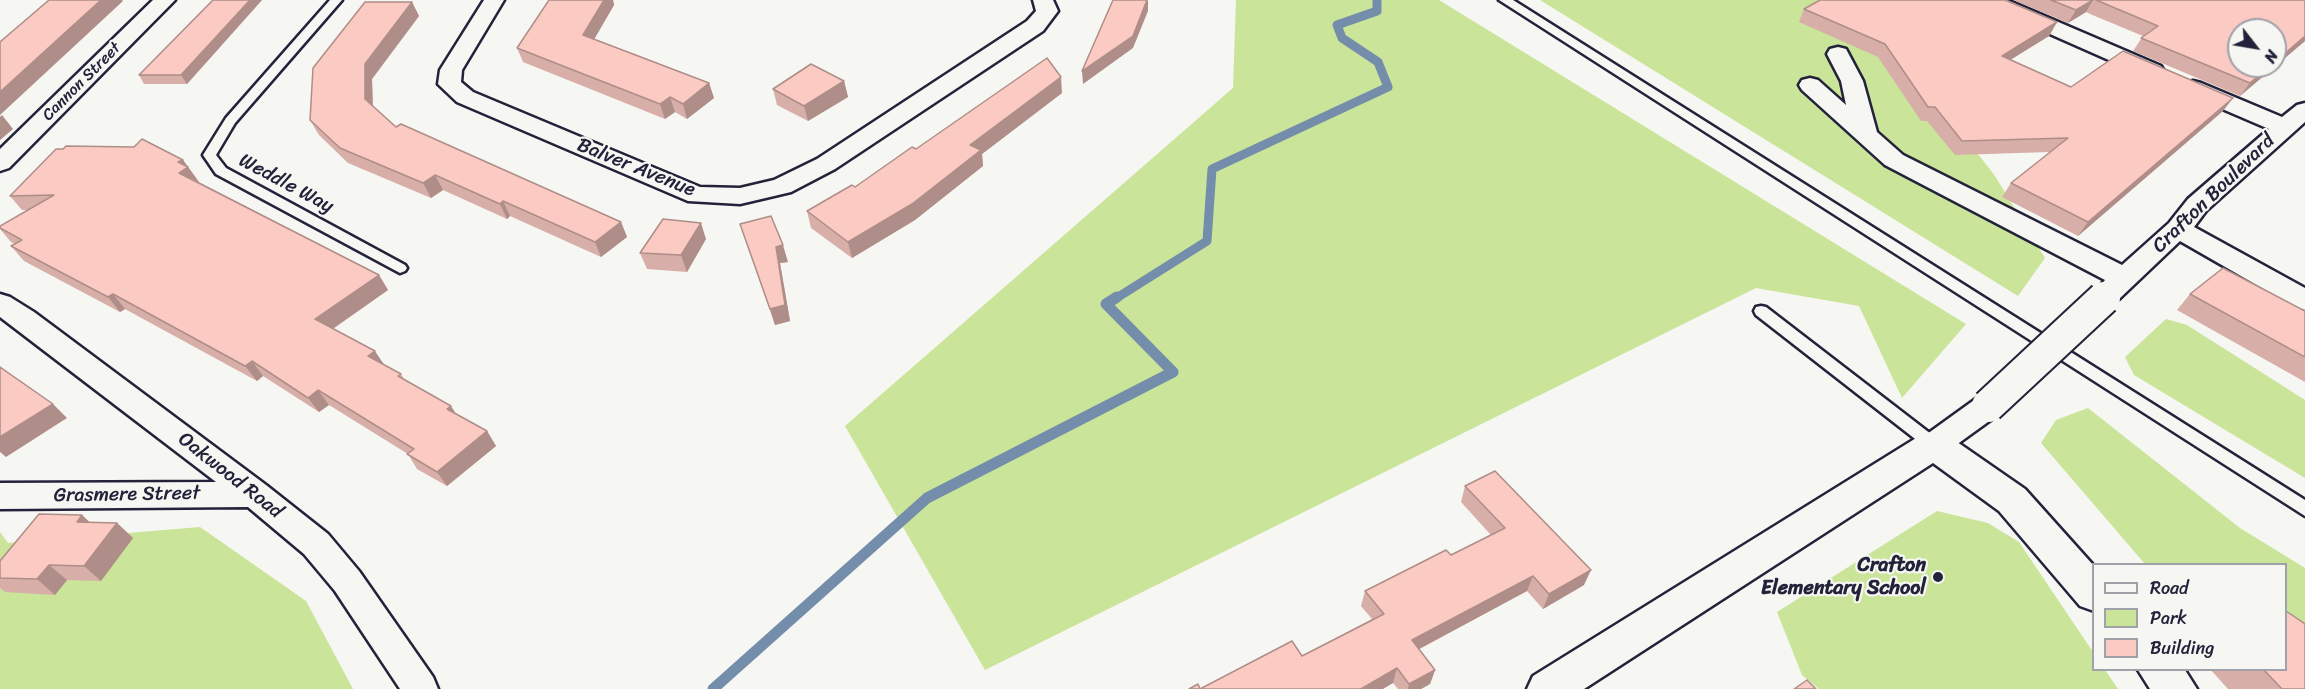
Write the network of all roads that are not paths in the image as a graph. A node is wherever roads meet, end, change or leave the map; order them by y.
1 (165, 0) edge
2 (336, 0) edge
3 (494, 0) edge
4 (1043, 0) edge
5 (1505, 0) edge
6 (1989, 0) edge
7 (1838, 54) dead end
8 (1810, 85) dead end
9 (2305, 110) edge
10 (2285, 127) junction
11 (1865, 134) junction
12 (0, 163) edge
13 (2178, 229) junction
14 (400, 268) dead end
15 (2114, 288) junction
16 (2305, 300) edge
17 (1761, 311) dead end
18 (8, 314) edge
19 (1934, 445) junction
20 (255, 494) junction
21 (0, 496) edge
22 (2305, 509) edge
23 (2092, 592) edge
24 (2161, 671) edge
25 (420, 689) edge
26 (1548, 689) edge
27 (2176, 689) edge

1 - 12 street, Cannon Street
2 - 14 lane, Weddle Way
3 - 4 street, Balver Avenue
5 - 22 lane
6 - 10 street
7 - 11 street
8 - 11 street
9 - 10 street, Crafton Boulevard
10 - 13 street, Crafton Boulevard
11 - 15 street
13 - 15 street, Crafton Boulevard
13 - 16 street
15 - 19 street, Crafton Boulevard, bridge
17 - 19 lane
18 - 20 street, Oakwood Road
19 - 23 main road
19 - 26 main road
20 - 21 street, Grasmere Street
20 - 25 street, Oakwood Road
24 - 27 main road

